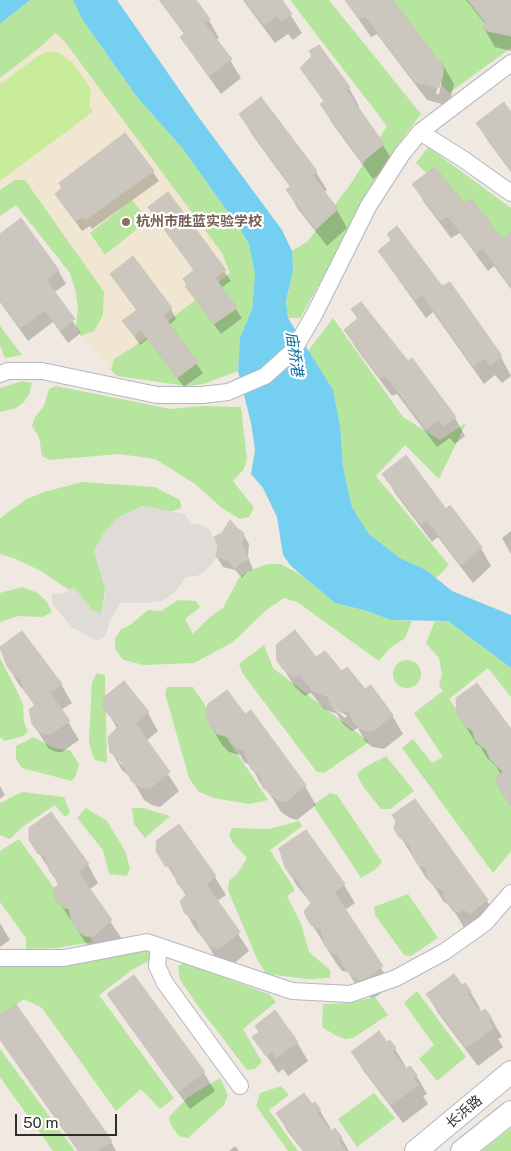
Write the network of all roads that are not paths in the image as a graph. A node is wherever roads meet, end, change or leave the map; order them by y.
1 (511, 64) edge
2 (420, 132) junction
3 (511, 193) edge
4 (0, 374) edge
5 (511, 892) edge
6 (159, 946) junction
7 (0, 958) edge
8 (511, 1072) edge
9 (240, 1086) dead end
10 (511, 1112) edge
11 (416, 1151) edge
12 (462, 1151) edge

1 - 2 street
2 - 3 street
2 - 4 street
5 - 6 street
6 - 7 street
6 - 9 street
8 - 11 main road, 长浜路
10 - 12 main road, 长浜路

